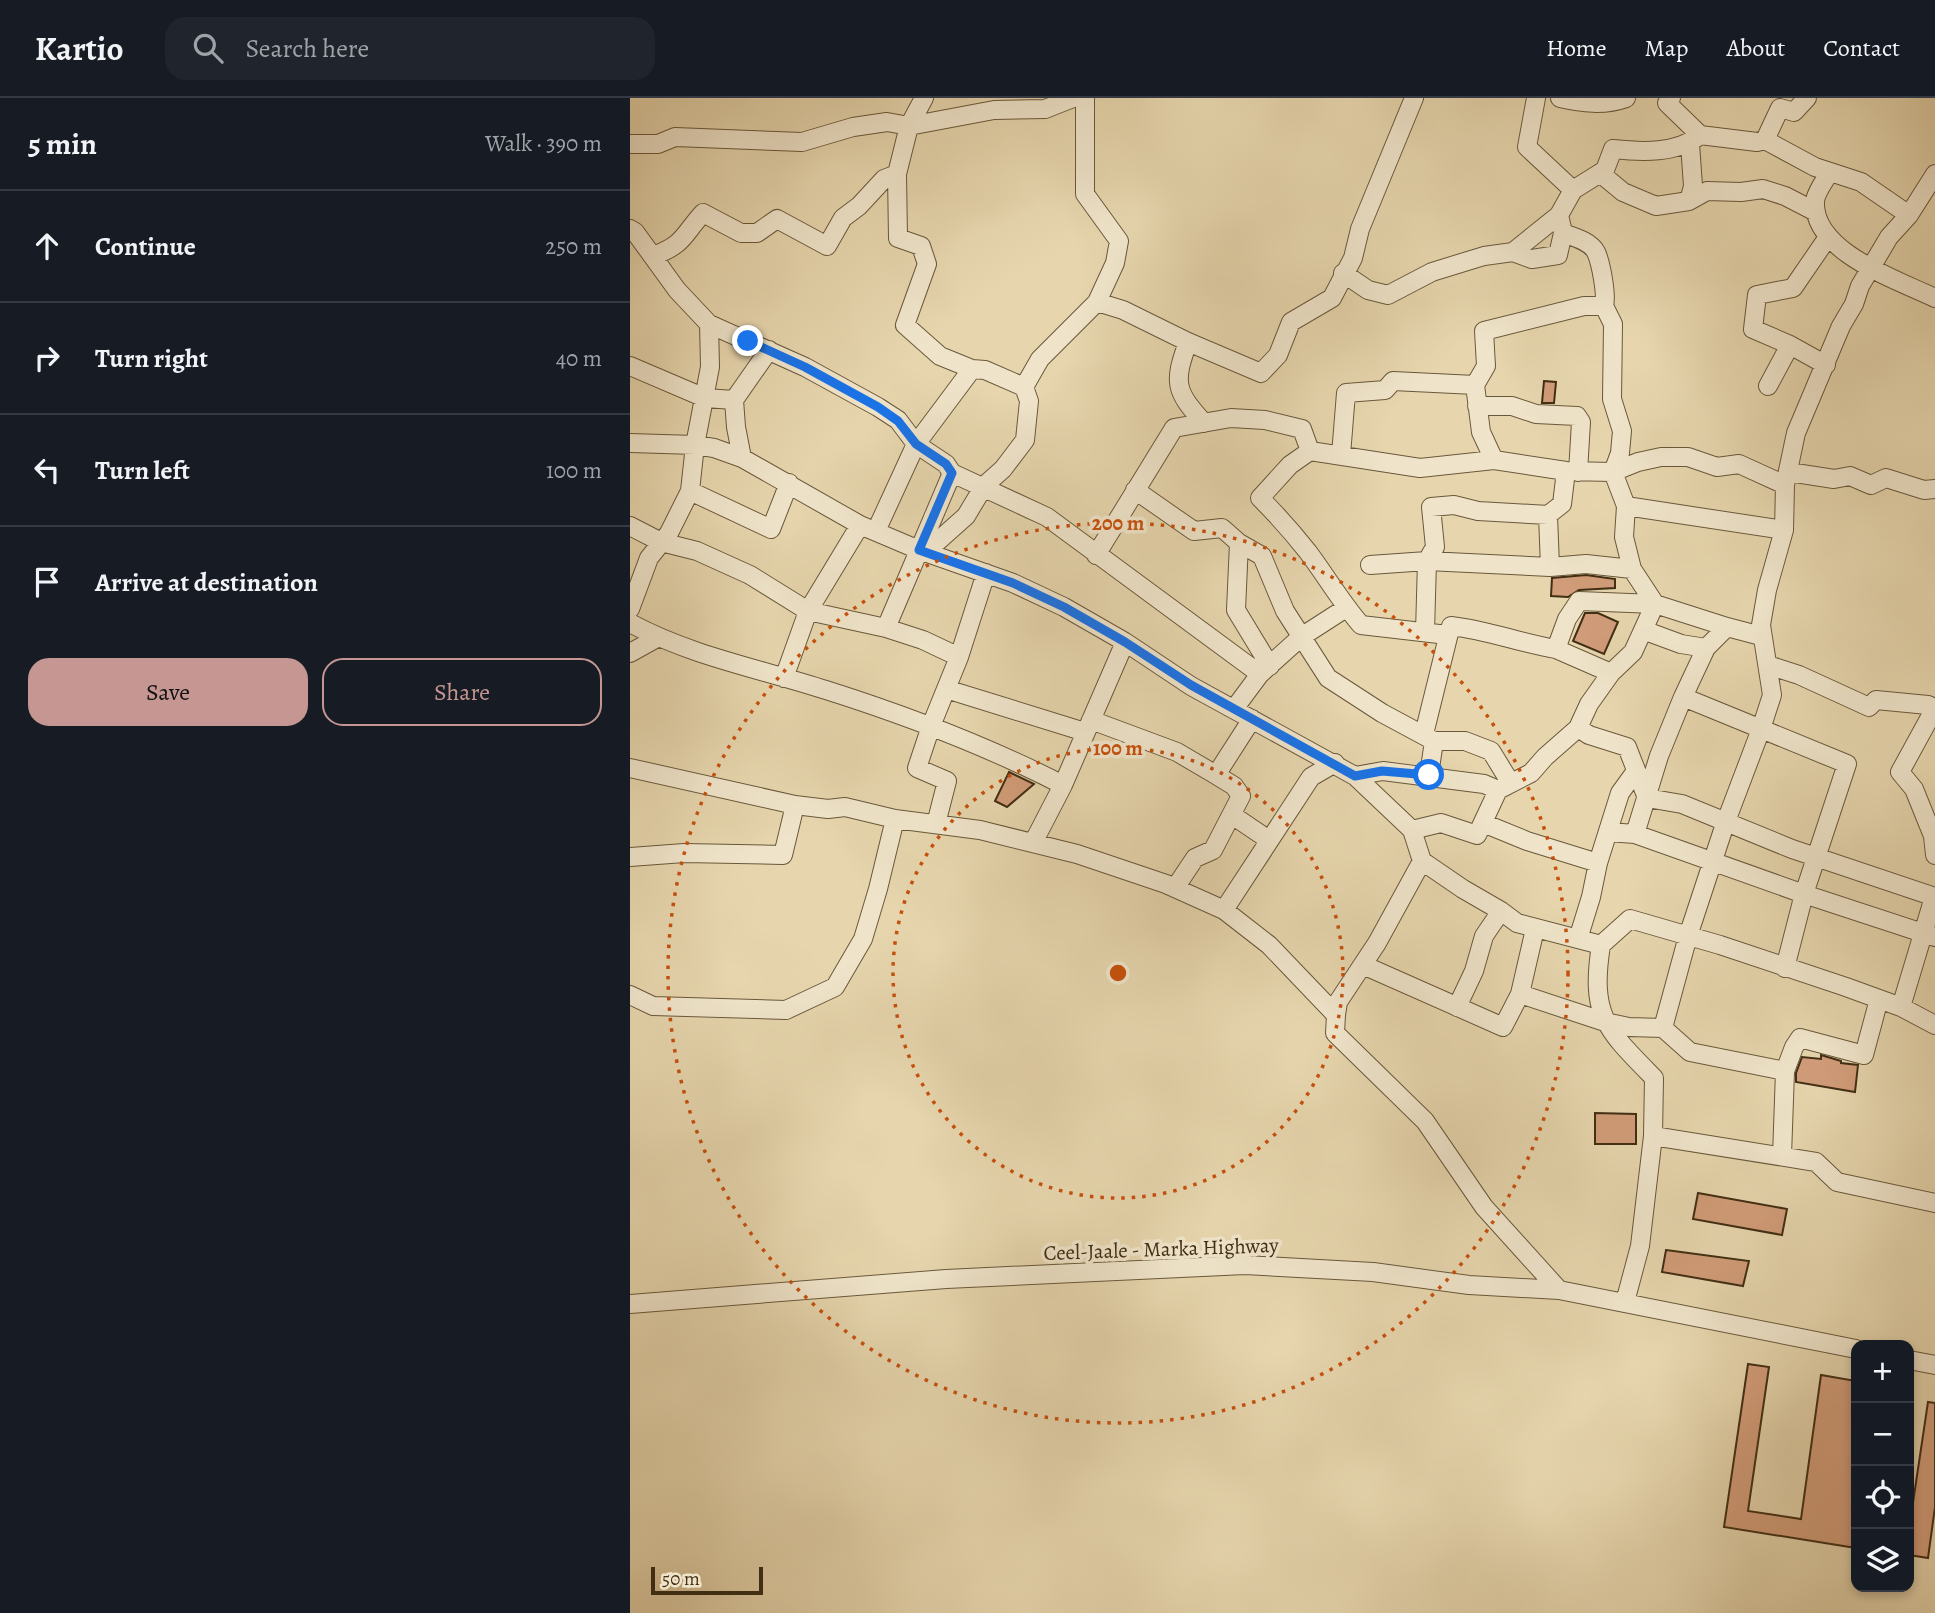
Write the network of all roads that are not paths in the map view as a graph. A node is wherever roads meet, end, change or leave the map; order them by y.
1 (924, 98) edge
2 (1073, 98) edge
3 (1085, 98) edge
4 (1414, 98) edge
5 (1536, 98) edge
6 (1560, 98) edge
7 (1626, 98) edge
8 (1671, 98) edge
9 (1807, 98) edge
10 (1773, 103) edge
11 (909, 126) junction
12 (1695, 140) junction
13 (1765, 140) junction
14 (630, 144) edge
15 (1830, 172) junction
16 (1600, 173) junction
17 (897, 174) junction
18 (1935, 174) edge
19 (1573, 190) junction
20 (1689, 201) junction
21 (1816, 212) junction
22 (1559, 215) junction
23 (1909, 215) junction
24 (630, 229) edge
25 (1563, 233) junction
26 (1828, 237) junction
27 (1513, 252) junction
28 (653, 256) junction
29 (1871, 267) junction
30 (1343, 274) junction
31 (1935, 298) edge
32 (1097, 302) junction
33 (1604, 306) junction
34 (709, 324) junction
35 (1188, 342) junction
36 (1790, 345) junction
37 (769, 350) junction
38 (1826, 365) junction
39 (630, 366) edge
40 (972, 369) junction
41 (1475, 385) junction
42 (1768, 386) dead end
43 (1024, 387) junction
44 (705, 398) junction
45 (734, 400) junction
46 (1477, 406) junction
47 (1204, 423) junction
48 (630, 443) edge
49 (916, 444) junction
50 (695, 445) junction
51 (1310, 451) junction
52 (1341, 455) junction
53 (742, 458) junction
54 (1494, 460) junction
55 (1572, 471) junction
56 (1613, 472) junction
57 (952, 473) junction
58 (1787, 479) junction
59 (789, 483) junction
60 (984, 486) junction
61 (1935, 489) edge
62 (1135, 490) junction
63 (690, 491) junction
64 (1626, 506) junction
65 (1548, 515) junction
66 (630, 526) edge
67 (868, 528) junction
68 (1784, 530) junction
69 (661, 542) junction
70 (1239, 543) junction
71 (919, 550) junction
72 (1096, 555) junction
73 (1427, 561) junction
74 (1370, 565) dead end
75 (1549, 567) junction
76 (1632, 569) junction
77 (986, 573) junction
78 (1655, 604) junction
79 (1346, 608) junction
80 (630, 609) edge
81 (808, 611) junction
82 (630, 623) edge
83 (1727, 627) junction
84 (886, 628) junction
85 (1643, 630) junction
86 (1425, 632) junction
87 (1449, 632) junction
88 (1761, 636) junction
89 (1301, 637) junction
90 (657, 638) junction
91 (1125, 642) junction
92 (1706, 648) junction
93 (1556, 649) junction
94 (630, 653) edge
95 (959, 657) junction
96 (1768, 665) junction
97 (1265, 670) junction
98 (1611, 673) junction
99 (784, 678) junction
100 (946, 689) junction
101 (1683, 697) junction
102 (1935, 708) edge
103 (1234, 709) junction
104 (1252, 719) junction
105 (931, 726) junction
106 (1088, 726) junction
107 (1578, 728) junction
108 (1761, 729) junction
109 (1429, 738) junction
110 (1335, 763) junction
111 (630, 768) edge
112 (1636, 771) junction
113 (1216, 775) junction
114 (1429, 775) junction
115 (1355, 776) junction
116 (1063, 785) junction
117 (1504, 786) junction
118 (1647, 798) junction
119 (795, 805) junction
120 (1232, 815) junction
121 (895, 819) junction
122 (1483, 823) junction
123 (936, 824) junction
124 (1725, 824) junction
125 (1412, 830) junction
126 (1608, 832) junction
127 (1635, 834) junction
128 (1269, 840) junction
129 (1032, 843) junction
130 (1935, 855) edge
131 (630, 857) edge
132 (1816, 857) junction
133 (1422, 860) junction
134 (1598, 863) junction
135 (1713, 863) junction
136 (1175, 888) junction
137 (1804, 894) junction
138 (1935, 897) edge
139 (1224, 910) junction
140 (1501, 911) junction
141 (1535, 929) junction
142 (1929, 935) edge
143 (1688, 936) junction
144 (1578, 939) junction
145 (1601, 945) junction
146 (1363, 965) junction
147 (1785, 968) junction
148 (630, 995) edge
149 (1520, 995) junction
150 (1879, 999) junction
151 (1457, 1007) junction
152 (1901, 1007) junction
153 (1336, 1015) junction
154 (1605, 1022) junction
155 (1935, 1025) edge
156 (1663, 1028) junction
157 (1785, 1071) junction
158 (1653, 1136) junction
159 (1782, 1156) junction
160 (1935, 1203) edge
161 (1559, 1290) junction
162 (1625, 1302) junction
163 (630, 1304) edge
164 (1851, 1348) edge
165 (1914, 1361) edge
166 (1935, 1366) edge

1 - 11 street
2 - 11 street
3 - 32 street
4 - 30 street
5 - 19 street
6 - 7 street
8 - 12 street
9 - 10 street
10 - 13 street
11 - 14 street
11 - 17 street
12 - 13 street
12 - 16 street
12 - 20 street
13 - 15 street
15 - 21 street
15 - 23 street
16 - 19 street
16 - 20 street
17 - 28 street
17 - 40 street
18 - 23 street
19 - 22 street
20 - 21 street
21 - 26 street
22 - 25 street
22 - 27 street
23 - 29 street
24 - 28 street
25 - 27 street
25 - 33 street
26 - 29 street
26 - 36 street
27 - 30 street
28 - 34 street
29 - 31 street
29 - 38 street
30 - 35 street
32 - 35 street
32 - 43 street
33 - 41 street
33 - 56 street
34 - 37 street
34 - 44 street
35 - 47 street
36 - 38 street
36 - 42 street
37 - 45 street
37 - 49 street
38 - 58 street
39 - 44 street
40 - 43 street
40 - 49 street
41 - 46 street
41 - 52 street
43 - 60 street
44 - 45 street
44 - 50 street
45 - 53 street
46 - 54 street
46 - 55 street
47 - 51 street
47 - 62 street
48 - 50 street
49 - 57 street
49 - 67 street
50 - 53 street
50 - 63 street
51 - 52 street
51 - 79 street
52 - 54 street
53 - 59 street
54 - 55 street
55 - 56 street
55 - 65 street
56 - 58 street
56 - 64 street
57 - 60 street
57 - 71 street
58 - 61 street
58 - 68 street
59 - 63 street
59 - 67 street
60 - 71 street
60 - 72 street
62 - 70 street
62 - 72 street
63 - 69 street
64 - 68 street
64 - 76 street
65 - 73 street
65 - 75 street
66 - 69 street
67 - 71 street
67 - 81 street
68 - 88 street
69 - 80 street
69 - 81 street
70 - 89 street
70 - 97 street
71 - 77 street
71 - 84 street
72 - 97 street
73 - 74 street
73 - 75 street
73 - 86 street
75 - 76 street
76 - 78 street
77 - 91 street
77 - 95 street
78 - 83 street
78 - 85 street
78 - 93 street
79 - 86 street
79 - 89 street
81 - 84 street
81 - 99 street
82 - 90 street
83 - 88 street
83 - 92 street
84 - 95 street
85 - 92 street
85 - 98 street
86 - 87 street
87 - 93 street
87 - 109 street
88 - 96 street
89 - 97 street
89 - 109 street
90 - 94 street
90 - 99 street
91 - 103 street
91 - 106 street
92 - 101 street
93 - 98 street
95 - 100 street
96 - 102 street
96 - 108 street
97 - 103 street
98 - 107 street
99 - 105 street
100 - 105 street
100 - 106 street
101 - 108 street
101 - 118 street
102 - 130 street
103 - 104 street
104 - 110 street
104 - 113 street
105 - 116 street
105 - 123 street
106 - 113 street
106 - 116 street
107 - 112 street
107 - 117 street
108 - 124 street
108 - 132 street
109 - 114 street
109 - 117 street
110 - 115 street
110 - 128 street
111 - 119 street
112 - 118 street
112 - 126 street
113 - 120 street
114 - 115 street
114 - 117 street
115 - 125 street
116 - 129 street
117 - 122 street
118 - 124 street
118 - 127 street
119 - 121 street
119 - 131 street
120 - 128 street
120 - 136 street
121 - 123 street
121 - 148 street
122 - 125 street
122 - 134 street
123 - 129 street
124 - 132 street
124 - 135 street
125 - 133 street
126 - 127 street
126 - 134 street
127 - 135 street
128 - 139 street
129 - 136 street
132 - 137 street
132 - 138 street
133 - 140 street
133 - 146 street
134 - 144 street
135 - 137 street
135 - 143 street
136 - 139 street
137 - 142 street
137 - 147 street
138 - 142 street
139 - 153 street
140 - 141 street
140 - 151 street
141 - 144 street
141 - 149 street
142 - 152 street
143 - 145 street
143 - 147 street
143 - 156 street
144 - 145 street
145 - 154 street
146 - 151 street
146 - 153 street
147 - 150 street
149 - 151 street
149 - 154 street
150 - 152 street
150 - 157 street
152 - 155 street
153 - 161 street
154 - 156 street
154 - 158 street
156 - 157 street
157 - 159 street
158 - 159 street
158 - 162 street
159 - 160 street
161 - 162 street, Ceel-Jaale - Marka Highway
161 - 163 street, Ceel-Jaale - Marka Highway
162 - 164 street, Ceel-Jaale - Marka Highway
165 - 166 street

